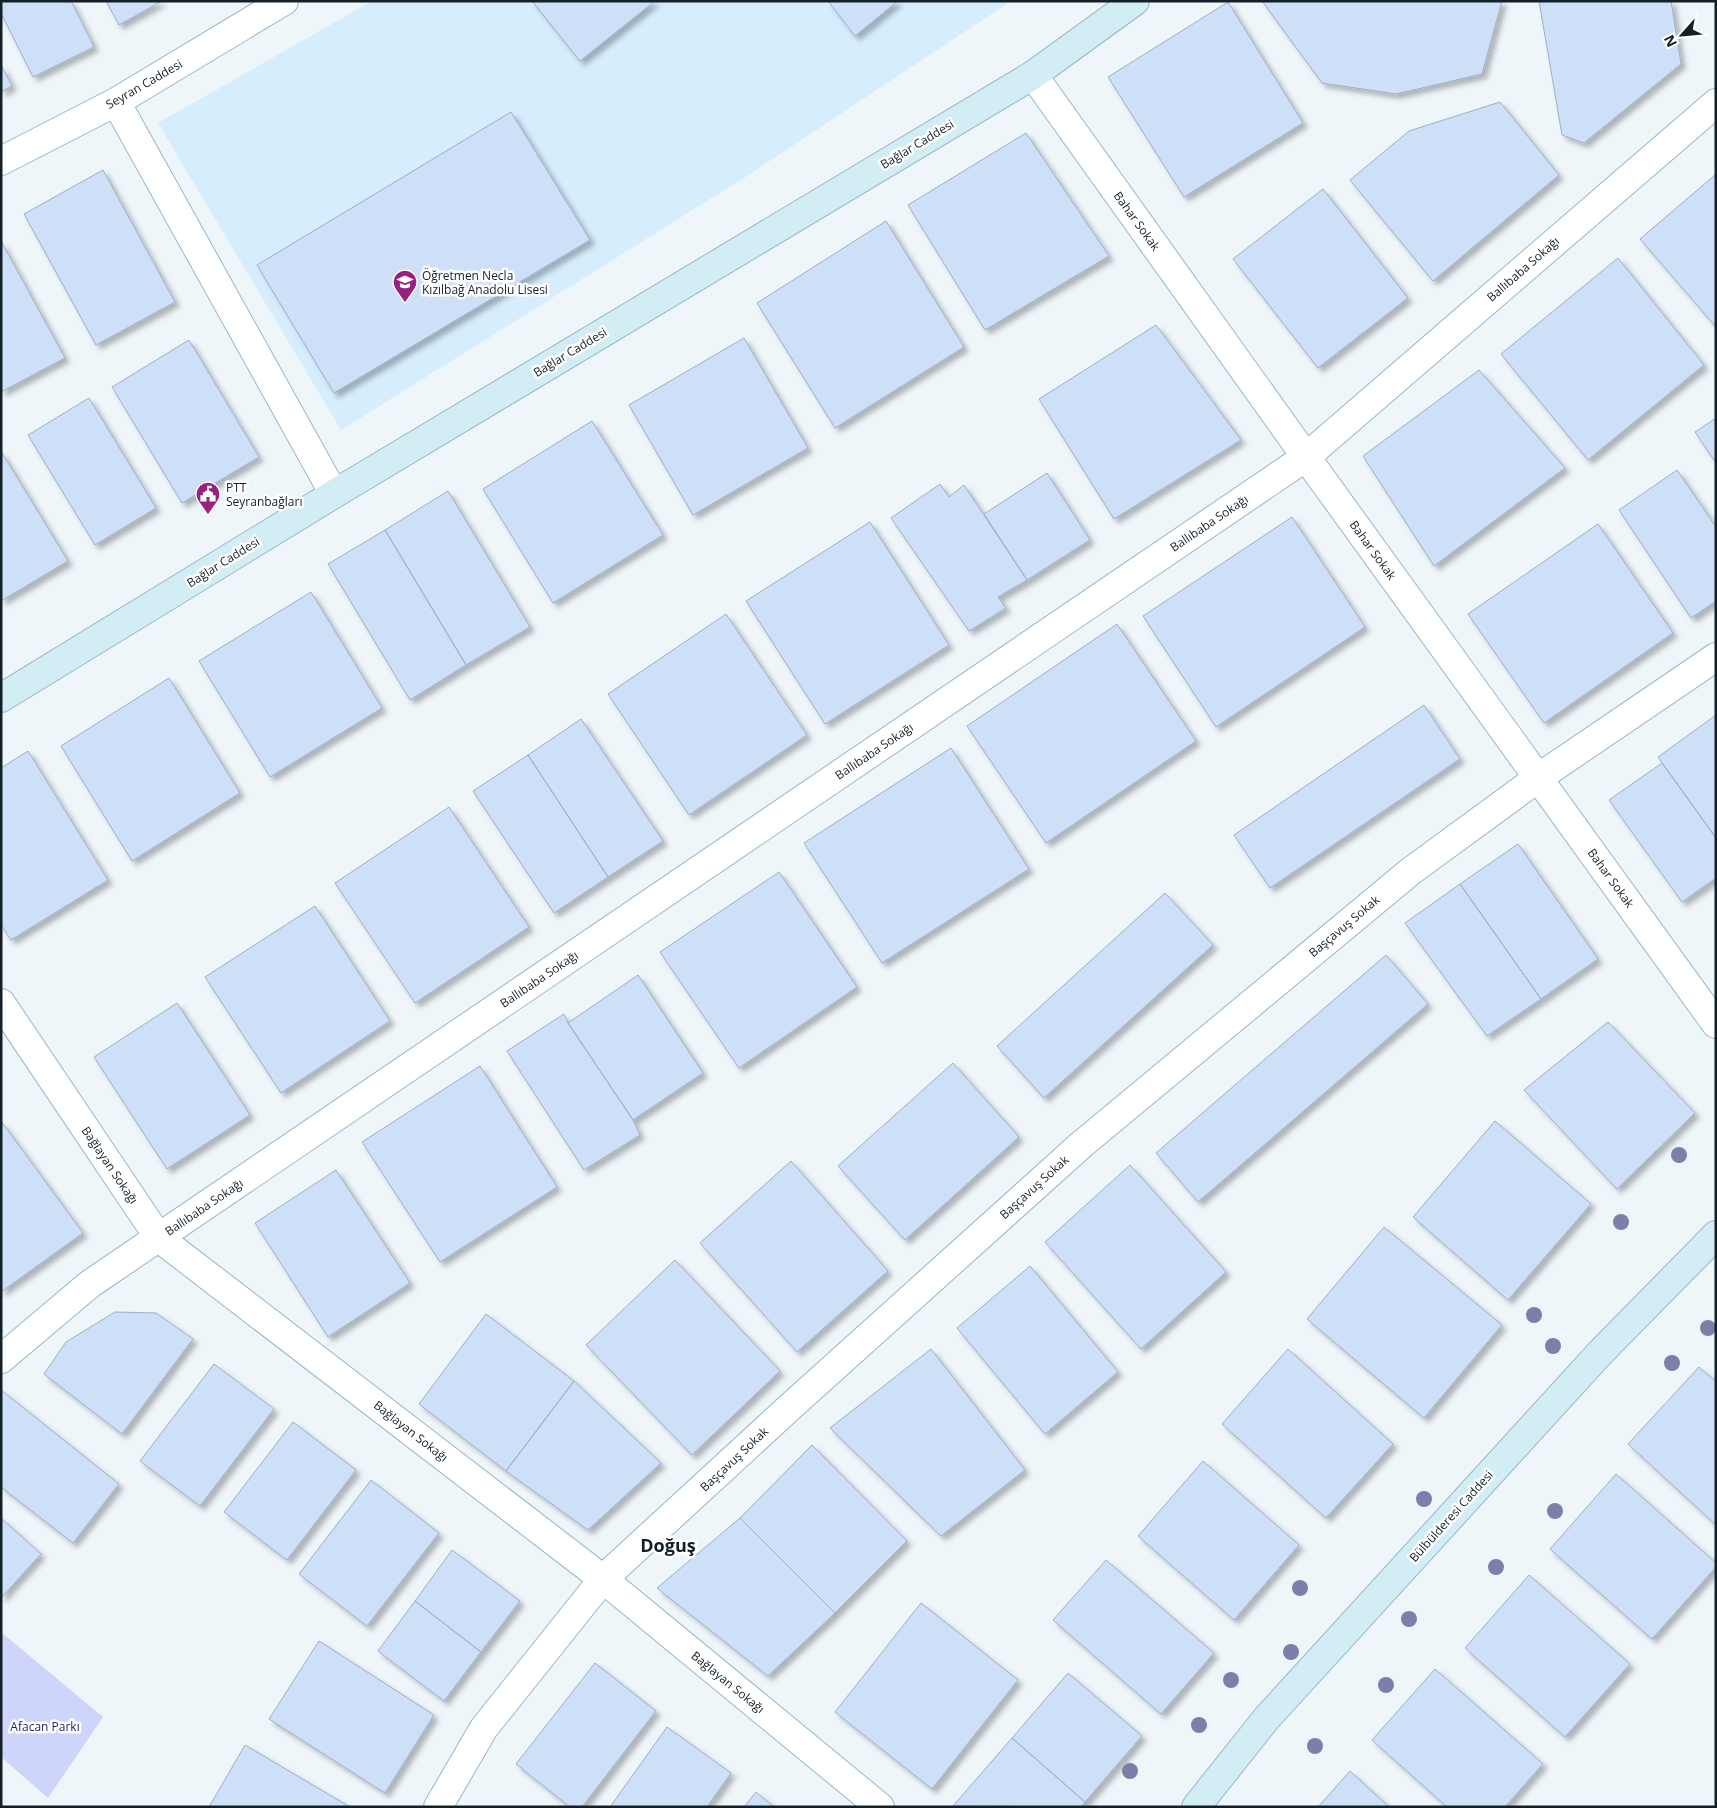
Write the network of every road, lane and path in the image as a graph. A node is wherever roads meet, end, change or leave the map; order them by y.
1 (284, 1) edge
2 (1135, 1) edge
3 (1033, 75) junction
4 (116, 102) junction
5 (1716, 103) edge
6 (1, 161) edge
7 (1306, 457) junction
8 (334, 494) junction
9 (1716, 657) edge
10 (1, 698) edge
11 (1538, 778) junction
12 (1, 1003) edge
13 (1716, 1024) edge
14 (1716, 1235) edge
15 (159, 1238) junction
16 (1, 1359) edge
17 (602, 1579) junction
18 (438, 1807) edge
19 (880, 1807) edge
20 (1196, 1807) edge

1 - 4 street, Seyran Caddesi
2 - 3 main road, Bağlar Caddesi
3 - 7 street, Bahar Sokak
3 - 8 main road, Bağlar Caddesi
4 - 6 street, Seyran Caddesi
4 - 8 street
5 - 7 street, Ballıbaba Sokağı
7 - 11 street, Bahar Sokak
7 - 15 street, Ballıbaba Sokağı
8 - 10 main road, Bağlar Caddesi
9 - 11 street, Başçavuş Sokak
11 - 13 street, Bahar Sokak
11 - 17 street, Başçavuş Sokak
12 - 15 street, Bağlayan Sokağı
14 - 20 main road, Bülbülderesi Caddesi
15 - 16 street, Ballıbaba Sokağı
15 - 17 street, Bağlayan Sokağı
17 - 18 street, Başçavuş Sokak
17 - 19 street, Bağlayan Sokağı

